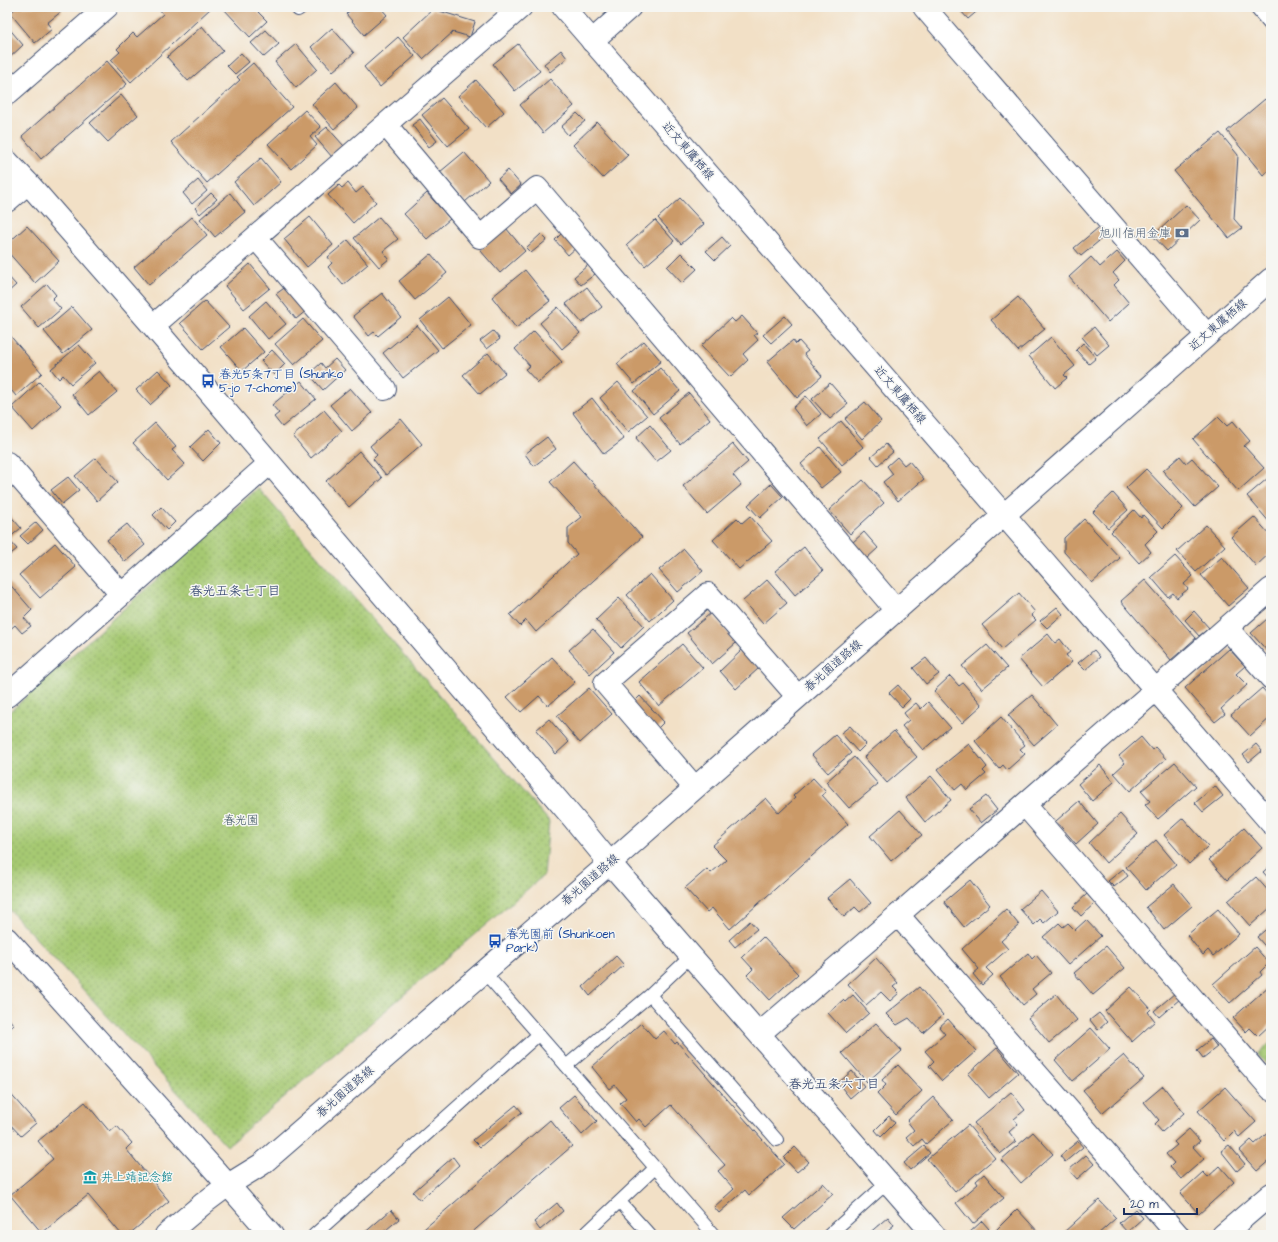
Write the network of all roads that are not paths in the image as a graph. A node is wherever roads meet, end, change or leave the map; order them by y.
1 (105, 7) edge
2 (521, 7) edge
3 (563, 7) edge
4 (630, 7) edge
5 (924, 7) edge
6 (1255, 7) edge
7 (1271, 26) edge
8 (592, 41) junction
9 (7, 94) edge
10 (386, 126) junction
11 (7, 161) edge
12 (28, 183) junction
13 (7, 201) edge
14 (256, 238) junction
15 (1271, 279) edge
16 (153, 326) junction
17 (1207, 335) junction
18 (385, 389) dead end
19 (7, 463) edge
20 (270, 463) junction
21 (1004, 515) junction
22 (1271, 589) edge
23 (121, 594) junction
24 (896, 610) junction
25 (1227, 628) junction
26 (1271, 678) edge
27 (1157, 690) junction
28 (7, 696) edge
29 (798, 697) junction
30 (695, 788) junction
31 (1025, 805) junction
32 (1271, 823) edge
33 (610, 863) junction
34 (898, 916) junction
35 (7, 939) edge
36 (691, 956) junction
37 (484, 972) junction
38 (650, 995) junction
39 (759, 1034) junction
40 (538, 1035) junction
41 (566, 1066) junction
42 (1271, 1089) edge
43 (777, 1140) dead end
44 (655, 1168) junction
45 (888, 1182) junction
46 (228, 1185) junction
47 (1271, 1194) edge
48 (620, 1202) junction
49 (166, 1235) edge
50 (272, 1235) edge
51 (314, 1235) edge
52 (584, 1235) edge
53 (650, 1235) edge
54 (714, 1235) edge
55 (829, 1235) edge
56 (934, 1235) edge
57 (1178, 1235) edge
58 (1223, 1235) edge

1 - 9 street
2 - 10 street
3 - 8 street, 近文東鷹栖線
4 - 8 street
5 - 17 street
6 - 7 lane
8 - 21 street, 近文東鷹栖線
10 - 14 street
10 - 24 street
11 - 12 street
12 - 13 street
12 - 16 street
14 - 16 street
14 - 18 street
15 - 17 street, 近文東鷹栖線
16 - 20 street
17 - 21 street, 近文東鷹栖線
19 - 23 street
20 - 23 street
20 - 33 street
21 - 24 street, 春光園道路線
21 - 27 street
22 - 25 street
23 - 28 street
24 - 29 street, 春光園道路線
25 - 26 street
25 - 27 street
27 - 31 street
27 - 32 street
29 - 30 street, 春光園道路線
29 - 30 street
30 - 33 street, 春光園道路線
31 - 34 street
31 - 42 street
33 - 36 street
33 - 37 street, 春光園道路線
34 - 39 street
34 - 57 street
35 - 46 street
36 - 38 lane
36 - 39 street
37 - 40 lane
37 - 46 street, 春光園道路線
38 - 41 lane
38 - 43 lane
39 - 45 street
40 - 41 lane
40 - 51 lane
41 - 44 lane
44 - 48 lane
44 - 54 lane
45 - 55 lane
45 - 56 street
46 - 49 street, 春光園道路線
46 - 50 street
47 - 58 street
48 - 52 lane
48 - 53 lane

